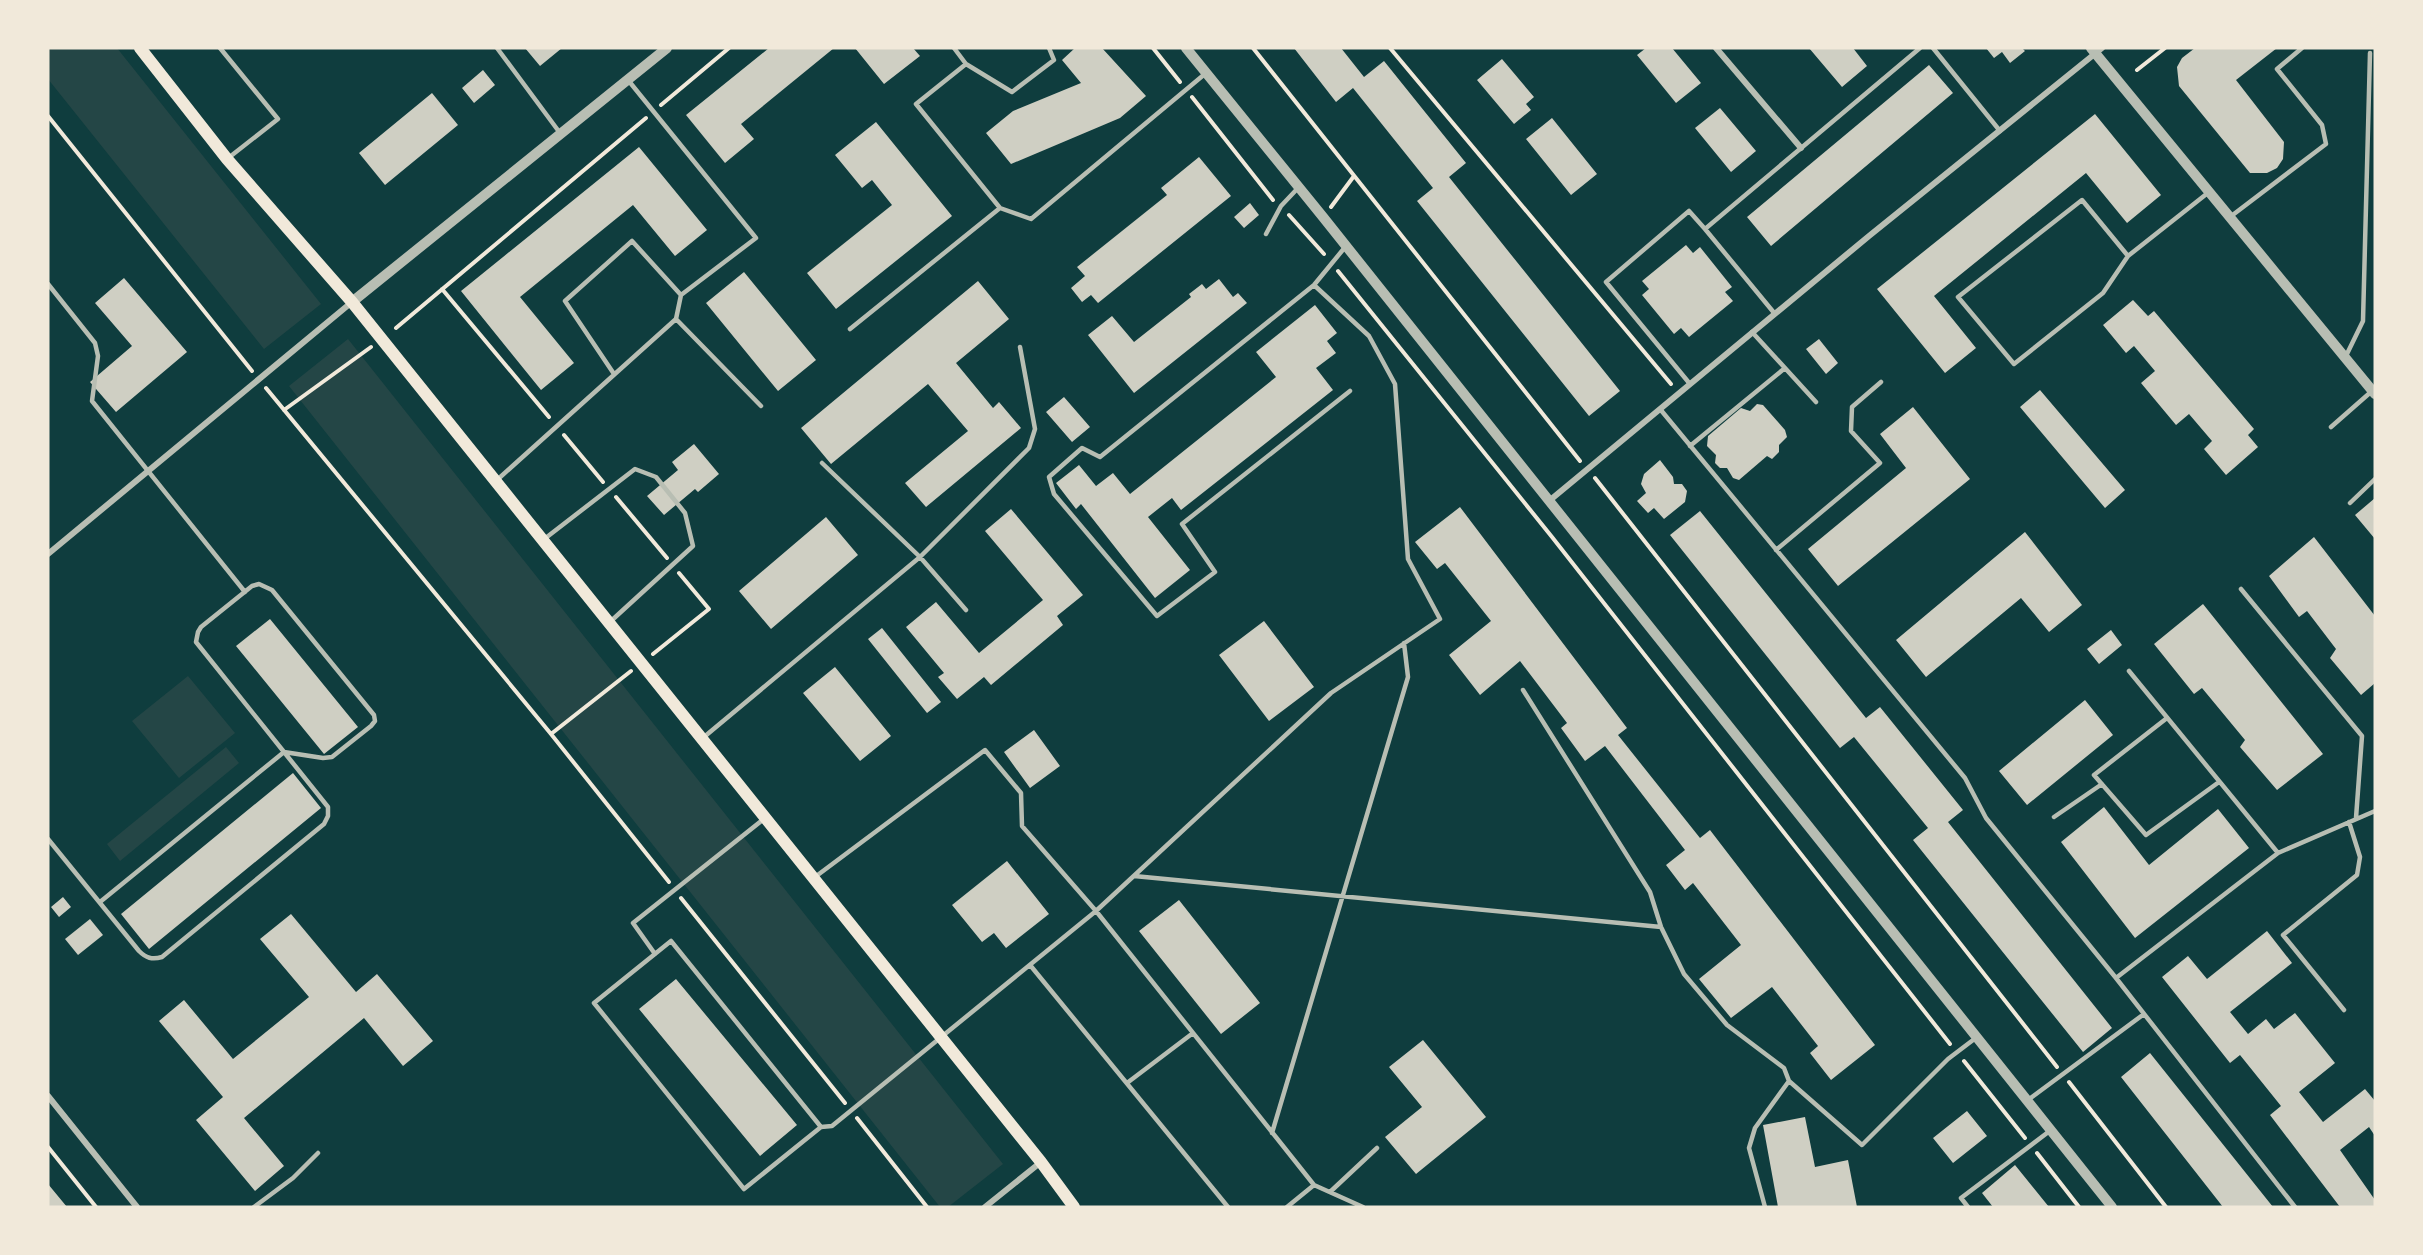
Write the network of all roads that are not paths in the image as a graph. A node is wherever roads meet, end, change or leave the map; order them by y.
1 (140, 48) edge
2 (220, 48) edge
3 (497, 48) edge
4 (667, 48) edge
5 (954, 48) edge
6 (1049, 48) edge
7 (1186, 48) edge
8 (1716, 48) edge
9 (1920, 48) edge
10 (1933, 48) edge
11 (2302, 48) edge
12 (2096, 50) edge
13 (2370, 53) dead end
14 (966, 64) junction
15 (1206, 73) junction
16 (628, 80) junction
17 (2000, 131) junction
18 (561, 134) junction
19 (1801, 148) junction
20 (227, 159) junction
21 (1298, 188) junction
22 (2209, 192) junction
23 (1000, 208) junction
24 (2230, 218) junction
25 (1705, 229) junction
26 (1266, 234) dead end
27 (1346, 246) junction
28 (2128, 256) junction
29 (48, 284) edge
30 (1314, 285) junction
31 (681, 295) junction
32 (352, 302) junction
33 (1775, 314) junction
34 (676, 319) junction
35 (850, 329) dead end
36 (1752, 332) junction
37 (1020, 347) dead end
38 (2345, 358) junction
39 (1785, 369) junction
40 (614, 374) junction
41 (1881, 382) dead end
42 (1690, 384) junction
43 (1350, 392) dead end
44 (2373, 393) edge
45 (1815, 402) dead end
46 (761, 406) dead end
47 (1660, 409) junction
48 (2331, 427) dead end
49 (1690, 446) junction
50 (822, 463) dead end
51 (147, 472) junction
52 (2375, 479) edge
53 (495, 482) junction
54 (1549, 501) junction
55 (2350, 503) dead end
56 (543, 540) junction
57 (1776, 550) junction
58 (48, 554) edge
59 (920, 557) junction
60 (2241, 589) dead end
61 (245, 592) junction
62 (966, 610) dead end
63 (609, 623) junction
64 (1404, 643) junction
65 (2129, 671) dead end
66 (1522, 690) dead end
67 (2167, 718) junction
68 (702, 739) junction
69 (284, 752) junction
70 (2219, 782) junction
71 (2102, 784) junction
72 (2375, 811) edge
73 (2054, 817) dead end
74 (765, 818) junction
75 (2356, 818) junction
76 (2349, 822) junction
77 (48, 839) edge
78 (2278, 853) junction
79 (1134, 876) junction
80 (814, 878) junction
81 (1343, 896) junction
82 (100, 902) junction
83 (1096, 912) junction
84 (1661, 927) junction
85 (655, 954) junction
86 (1030, 965) junction
87 (2116, 978) junction
88 (2344, 1010) dead end
89 (2144, 1014) junction
90 (1193, 1034) junction
91 (941, 1037) junction
92 (1977, 1037) junction
93 (1789, 1081) junction
94 (1127, 1083) junction
95 (48, 1096) edge
96 (2028, 1101) junction
97 (821, 1127) junction
98 (2051, 1130) junction
99 (1272, 1133) junction
100 (1377, 1148) dead end
101 (318, 1153) dead end
102 (1041, 1162) junction
103 (1314, 1185) junction
104 (1330, 1192) junction
105 (137, 1207) edge
106 (254, 1207) edge
107 (985, 1207) edge
108 (1074, 1207) edge
109 (1228, 1207) edge
110 (1287, 1207) edge
111 (1363, 1207) edge
112 (1765, 1207) edge
113 (1968, 1207) edge
114 (2112, 1207) edge
115 (2295, 1207) edge

1 - 20 main road
2 - 20 lane
3 - 18 lane
4 - 16 street
5 - 14 lane
6 - 14 lane
7 - 15 street
8 - 19 street
9 - 19 lane
10 - 17 lane
11 - 24 lane
12 - 17 street
12 - 22 street
13 - 38 lane
14 - 23 lane
15 - 21 street
15 - 23 lane
16 - 18 street
16 - 31 lane
17 - 33 street
18 - 32 street
19 - 25 lane
20 - 32 main road
21 - 26 lane
21 - 27 street
22 - 24 street
22 - 28 lane
23 - 35 lane
24 - 38 street
25 - 33 lane
25 - 42 lane
27 - 30 lane
27 - 54 street
28 - 28 lane
29 - 51 lane
30 - 43 lane
30 - 64 lane
31 - 34 lane
31 - 40 lane
32 - 51 street
32 - 53 main road
33 - 36 street
34 - 40 lane
34 - 46 lane
36 - 39 lane
36 - 42 street
37 - 59 lane
38 - 44 street
39 - 45 lane
39 - 49 lane
40 - 53 lane
41 - 57 lane
42 - 47 street
44 - 48 lane
47 - 49 lane
47 - 54 street
49 - 57 lane
50 - 59 lane
51 - 58 street
51 - 61 lane
52 - 55 lane
53 - 56 main road
54 - 92 street
56 - 63 main road
56 - 63 lane
57 - 87 lane
59 - 62 lane
59 - 68 lane
60 - 75 lane
61 - 69 lane
61 - 69 lane
63 - 68 main road
64 - 79 lane
64 - 81 lane
65 - 67 lane
66 - 84 lane
67 - 70 lane
67 - 71 lane
68 - 74 main road
69 - 82 lane
69 - 82 lane
70 - 71 lane
70 - 78 lane
71 - 73 lane
72 - 75 lane
74 - 80 main road
74 - 85 lane
75 - 76 lane
76 - 78 lane
76 - 88 lane
77 - 82 lane
78 - 87 lane
79 - 81 lane
79 - 83 lane
80 - 83 lane
80 - 91 main road
81 - 84 lane
81 - 99 lane
83 - 86 lane
83 - 90 lane
84 - 93 lane
85 - 97 lane
85 - 97 lane
86 - 91 lane
86 - 94 lane
87 - 89 lane
89 - 96 lane
89 - 115 lane
90 - 94 lane
90 - 99 lane
91 - 97 lane
91 - 102 main road
92 - 93 lane
92 - 96 street
93 - 112 lane
94 - 109 lane
95 - 105 street
96 - 98 street
98 - 113 lane
98 - 114 street
99 - 103 lane
100 - 104 lane
101 - 106 lane
102 - 107 street
102 - 108 main road
103 - 104 lane
103 - 110 lane
104 - 111 lane

